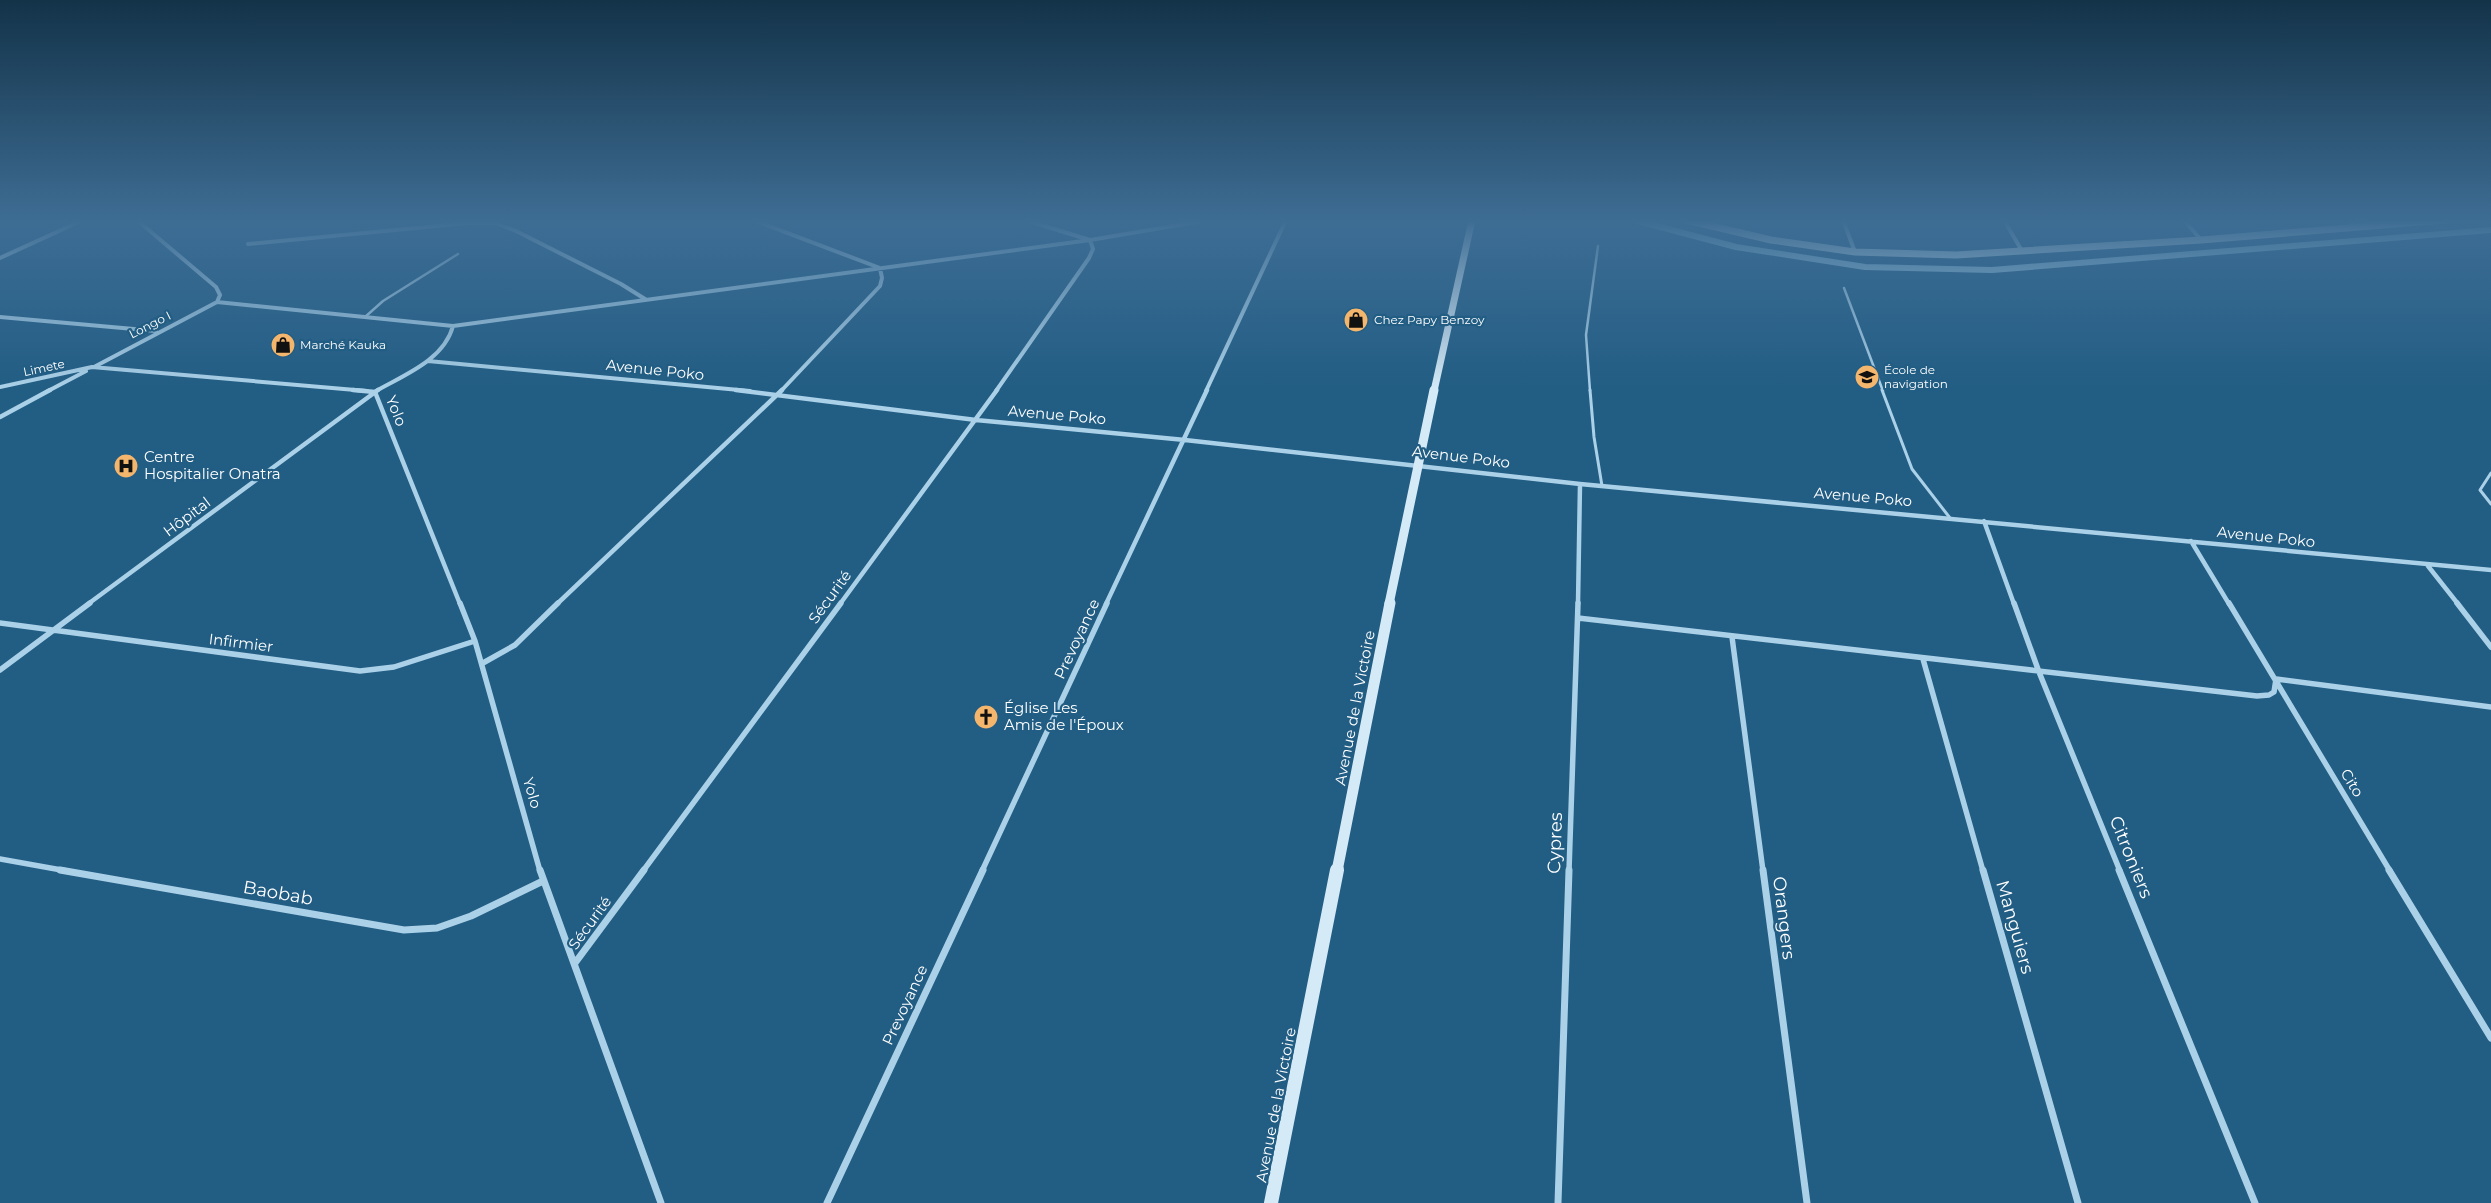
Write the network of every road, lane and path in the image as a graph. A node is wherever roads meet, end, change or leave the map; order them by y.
1 (203, 276) edge
2 (423, 276) edge
3 (605, 276) edge
4 (818, 276) edge
5 (882, 276) edge
6 (1076, 276) edge
7 (1260, 276) edge
8 (1459, 276) edge
9 (1594, 276) edge
10 (1844, 288) dead end
11 (645, 299) junction
12 (218, 302) junction
13 (0, 317) edge
14 (365, 317) junction
15 (453, 326) junction
16 (158, 332) junction
17 (428, 360) junction
18 (92, 367) junction
19 (0, 388) edge
20 (375, 392) junction
21 (778, 394) junction
22 (0, 418) edge
23 (976, 420) junction
24 (1184, 440) junction
25 (1417, 464) junction
26 (2491, 473) edge
27 (1580, 484) junction
28 (1602, 486) junction
29 (2491, 504) edge
30 (1950, 518) junction
31 (1984, 521) junction
32 (2191, 542) junction
33 (2428, 566) junction
34 (2491, 570) edge
35 (1578, 618) junction
36 (0, 623) edge
37 (54, 631) junction
38 (1732, 637) junction
39 (475, 641) junction
40 (2491, 647) edge
41 (1923, 659) junction
42 (482, 663) junction
43 (0, 670) edge
44 (2039, 672) junction
45 (2276, 679) junction
46 (2491, 707) edge
47 (0, 859) edge
48 (543, 881) junction
49 (575, 963) junction
50 (2491, 1038) edge
51 (661, 1203) edge
52 (826, 1203) edge
53 (1272, 1203) edge
54 (1558, 1203) edge
55 (1806, 1203) edge
56 (2078, 1203) edge
57 (2255, 1203) edge

1 - 12 street
2 - 14 lane
3 - 11 street
4 - 11 street
5 - 21 street
6 - 23 street, Sécurité
7 - 24 street, Prevoyance
8 - 25 main road, Avenue de la Victoire
9 - 28 lane
10 - 30 lane
11 - 15 street
12 - 14 street
12 - 16 street, Longo I
13 - 16 street
14 - 15 street
15 - 17 street, Hôpital
16 - 18 street, Longo I
17 - 20 street, Hôpital
17 - 21 street, Avenue Poko
18 - 19 street, Limete
18 - 20 street
18 - 22 street
20 - 37 street, Hôpital
20 - 39 street, Yolo
21 - 23 street, Avenue Poko
21 - 42 street
23 - 24 street, Avenue Poko
23 - 49 street, Sécurité
24 - 25 street, Avenue Poko
24 - 52 street, Prevoyance
25 - 27 street, Avenue Poko
25 - 53 main road, Avenue de la Victoire
26 - 29 lane
27 - 28 street, Avenue Poko
27 - 35 street, Cypres
28 - 30 street, Avenue Poko
30 - 31 street, Avenue Poko
31 - 32 street, Avenue Poko
31 - 44 street, Citroniers
32 - 33 street, Avenue Poko
32 - 45 street, Cito
33 - 34 street, Avenue Poko
33 - 40 street
35 - 38 street
35 - 54 street, Cypres
36 - 37 street, Infirmier
37 - 39 street, Infirmier
37 - 43 street, Hôpital
38 - 41 street
38 - 55 street, Orangers
39 - 42 street, Yolo
41 - 44 street
41 - 56 street, Manguiers
42 - 48 street, Yolo
44 - 45 street
44 - 57 street, Citroniers
45 - 46 street
45 - 50 street, Cito
47 - 48 street, Baobab
48 - 49 street, Yolo
49 - 51 street, Yolo

